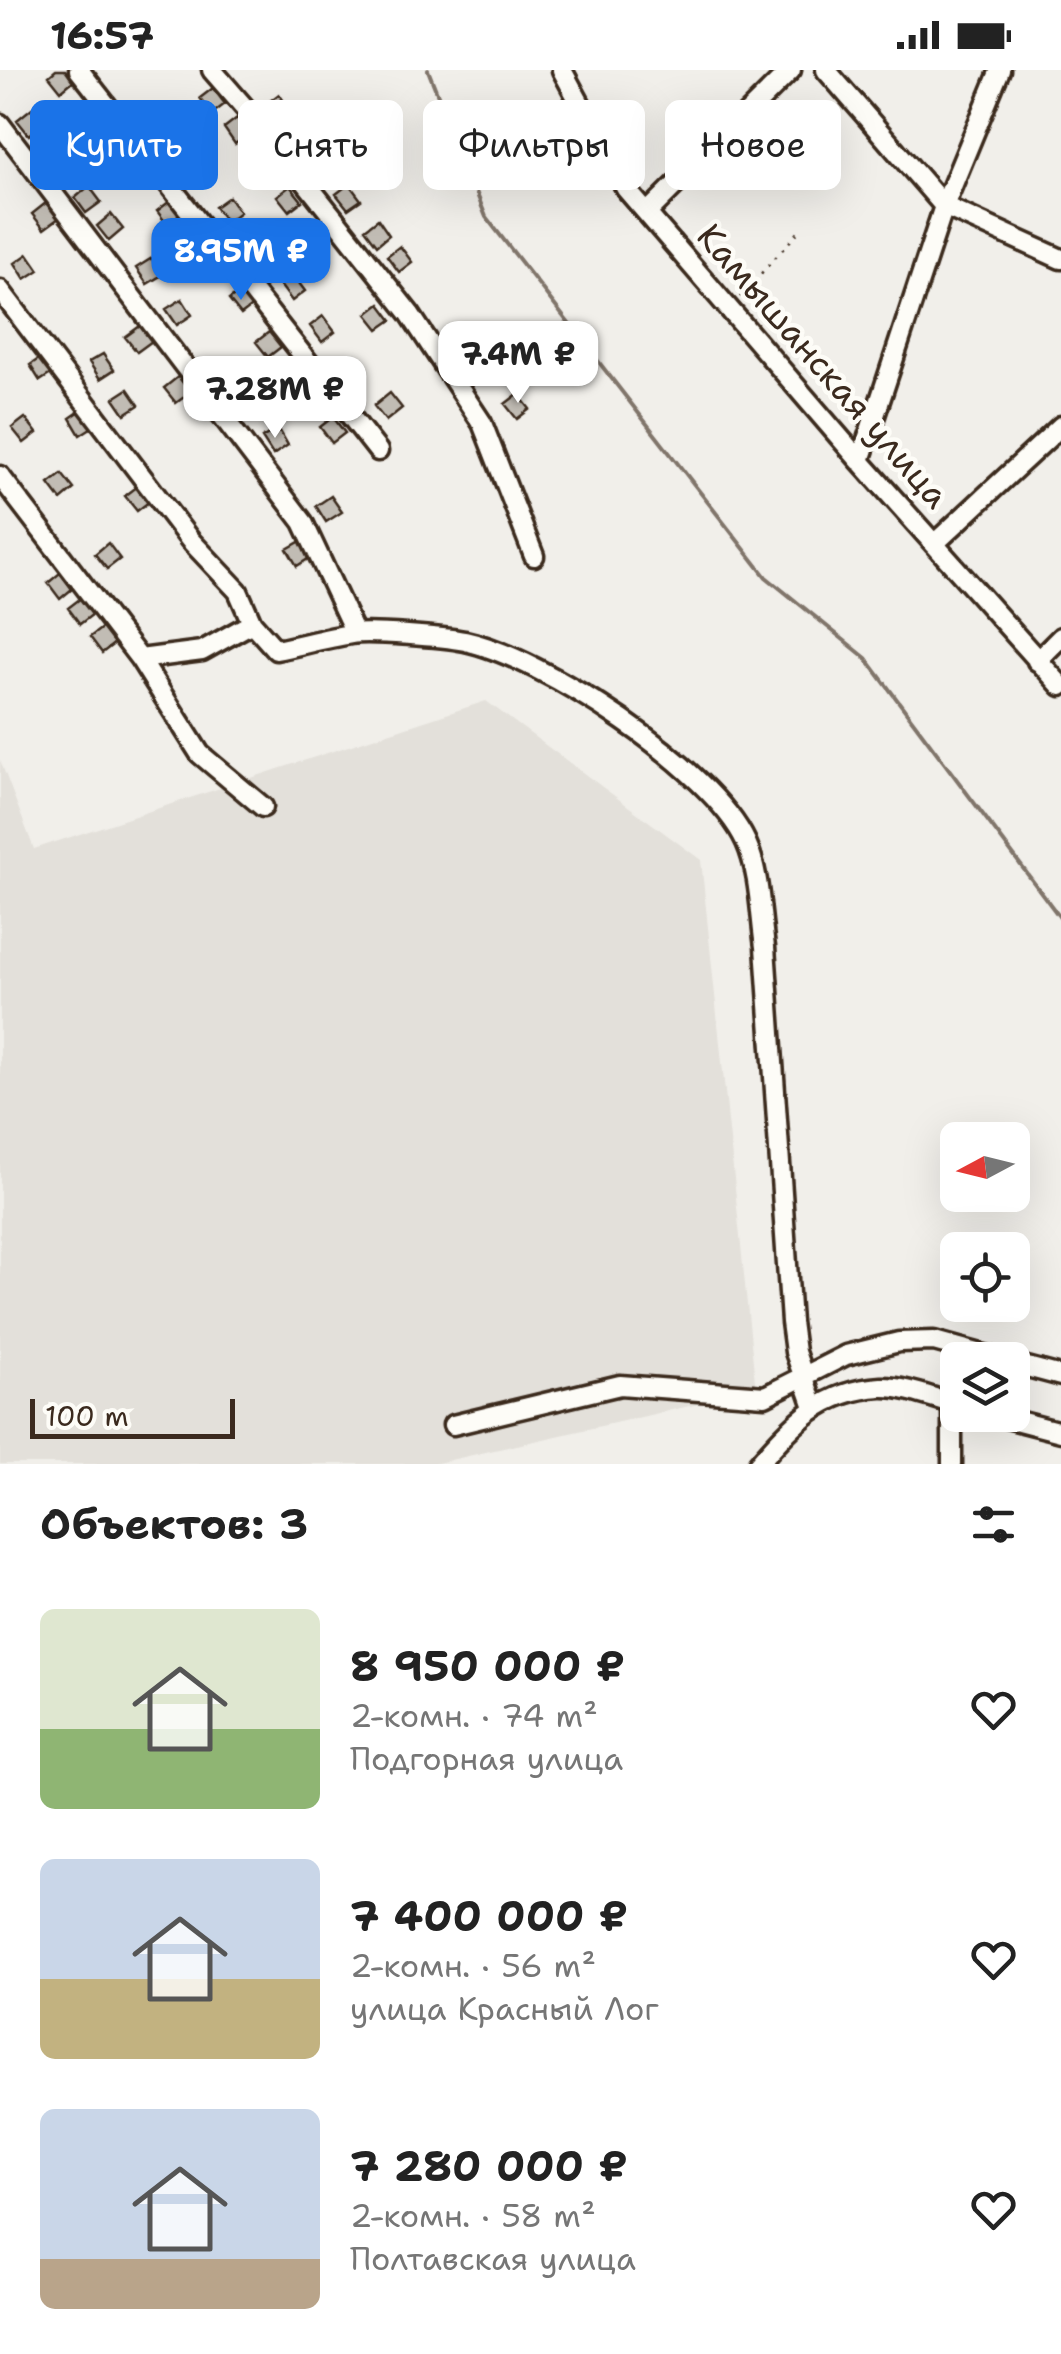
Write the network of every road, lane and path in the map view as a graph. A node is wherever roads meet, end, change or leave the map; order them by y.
1 (79, 70) edge
2 (212, 70) edge
3 (562, 70) edge
4 (792, 70) edge
5 (826, 70) edge
6 (1000, 70) edge
7 (0, 124) edge
8 (944, 206) junction
9 (647, 213) junction
10 (801, 229) dead end
11 (1061, 258) edge
12 (0, 290) edge
13 (730, 309) junction
14 (1061, 426) edge
15 (378, 451) dead end
16 (860, 461) junction
17 (0, 476) edge
18 (934, 544) junction
19 (534, 556) dead end
20 (252, 623) junction
21 (355, 633) junction
22 (1061, 637) edge
23 (140, 659) junction
24 (1038, 661) junction
25 (1061, 686) edge
26 (263, 807) dead end
27 (940, 1344) edge
28 (1030, 1368) edge
29 (1061, 1376) edge
30 (802, 1378) junction
31 (940, 1401) edge
32 (814, 1406) junction
33 (1030, 1424) edge
34 (454, 1425) dead end
35 (954, 1432) edge
36 (1061, 1432) edge
37 (758, 1464) edge
38 (952, 1464) edge

1 - 15 street
2 - 19 street
3 - 9 street, Камышанская улица
4 - 9 street
5 - 8 street
6 - 8 street
7 - 21 street
8 - 11 street
8 - 16 street
9 - 13 street, Камышанская улица
10 - 13 path
12 - 20 street
13 - 16 street, Камышанская улица
14 - 18 street
16 - 18 street, Камышанская улица
17 - 23 street
18 - 24 street, Камышанская улица
20 - 21 street
20 - 23 street
21 - 30 street
22 - 24 street
23 - 26 street
24 - 25 street, Камышанская улица
27 - 30 street
28 - 29 street
30 - 32 street
30 - 34 street
31 - 32 street
32 - 37 street
33 - 36 street
35 - 38 street

